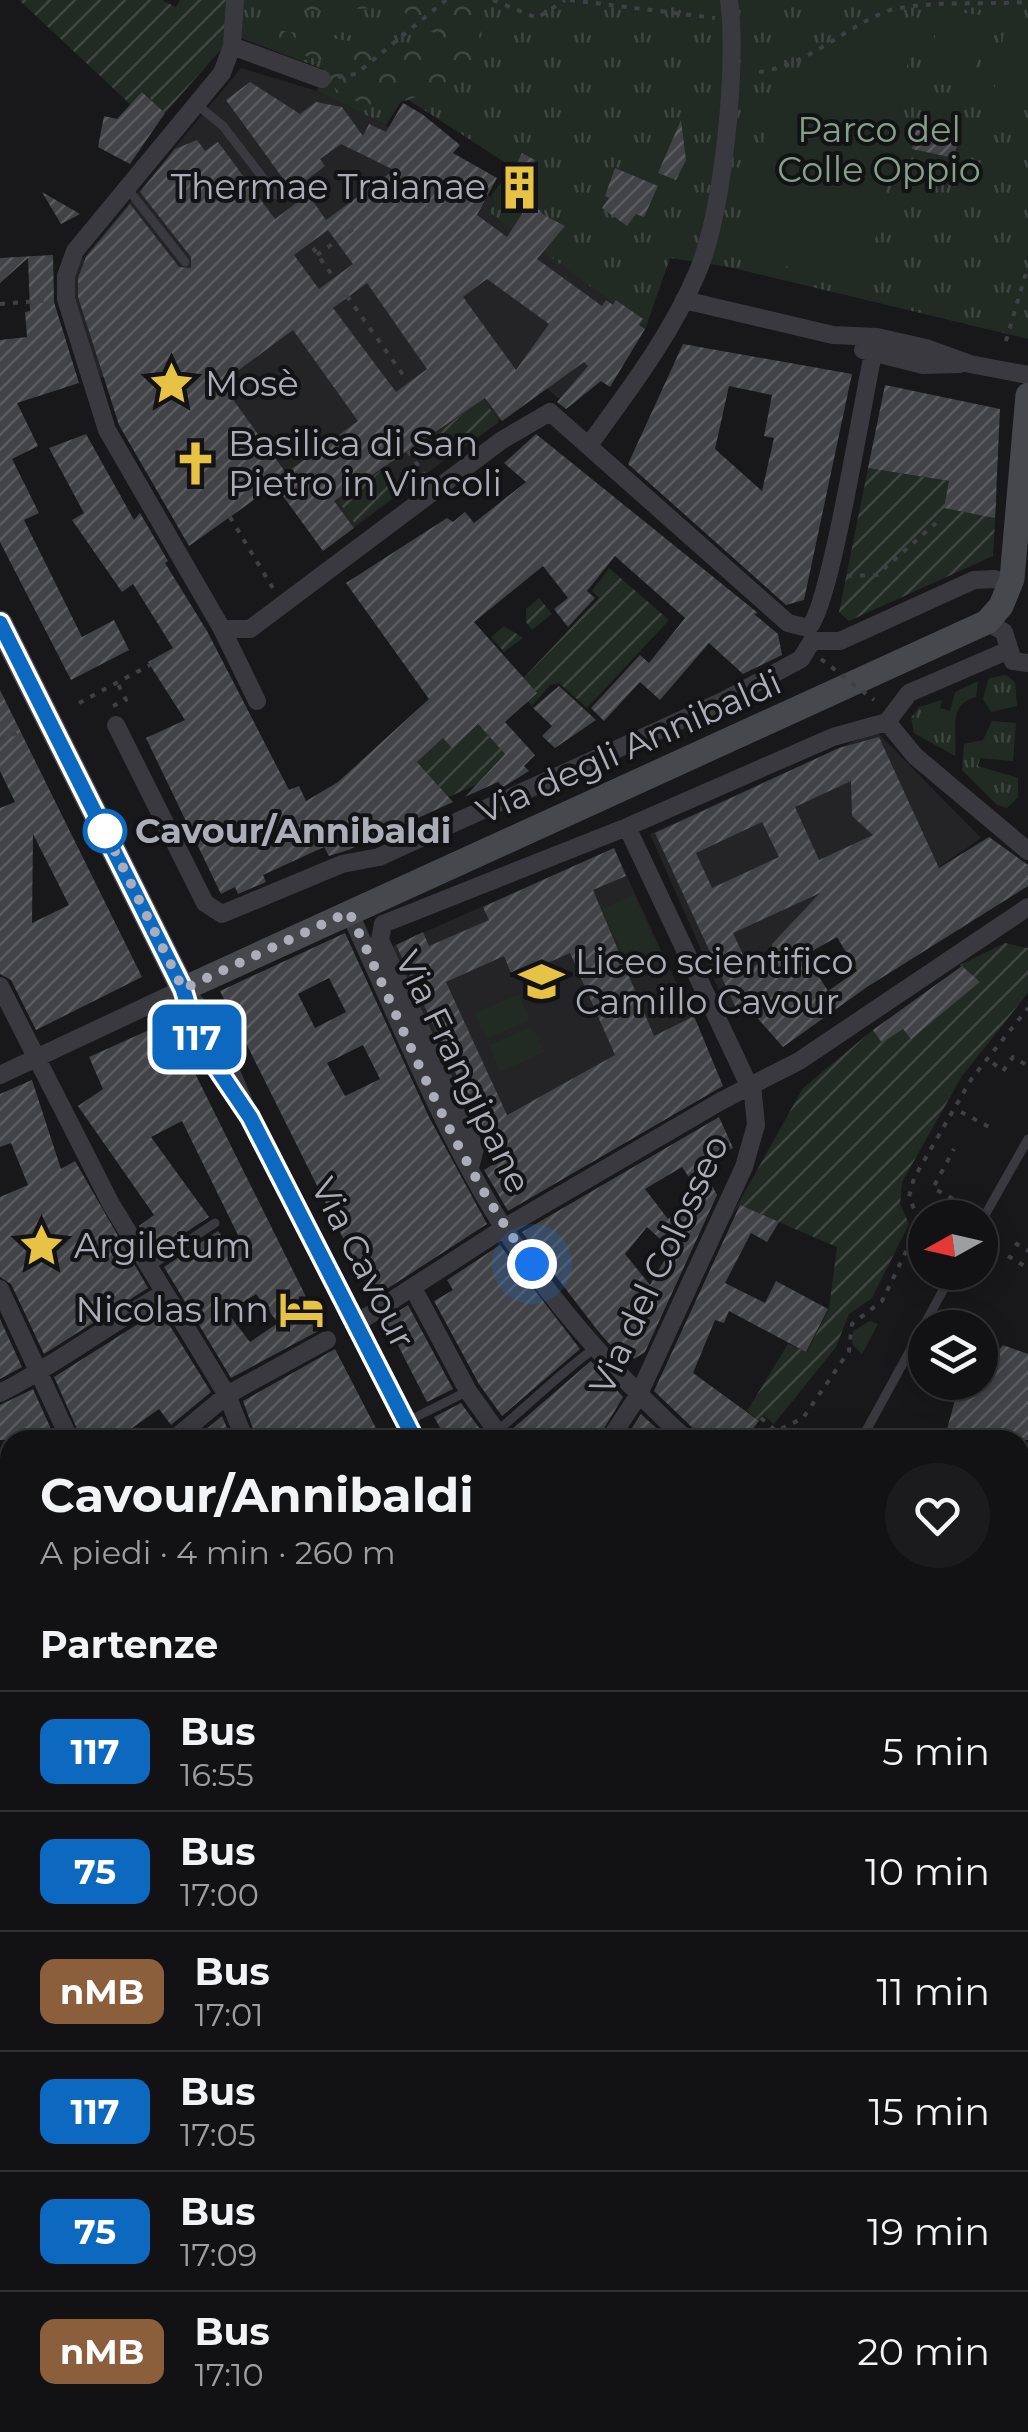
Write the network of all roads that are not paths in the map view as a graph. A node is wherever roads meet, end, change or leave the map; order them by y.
1 (235, 0) edge
2 (729, 0) edge
3 (232, 46) junction
4 (322, 78) dead end
5 (196, 104) junction
6 (127, 188) junction
7 (276, 195) dead end
8 (184, 262) dead end
9 (684, 300) junction
10 (833, 334) junction
11 (873, 355) junction
12 (970, 364) junction
13 (1028, 375) edge
14 (1028, 395) edge
15 (589, 445) junction
16 (1019, 583) edge
17 (990, 619) junction
18 (0, 622) edge
19 (222, 629) junction
20 (810, 634) junction
21 (1009, 652) junction
22 (1028, 663) edge
23 (258, 701) dead end
24 (886, 722) junction
25 (116, 726) road end
26 (627, 827) junction
27 (1028, 851) edge
28 (1028, 907) edge
29 (349, 912) junction
30 (0, 986) edge
31 (183, 989) junction
32 (38, 1057) junction
33 (0, 1074) edge
34 (748, 1086) junction
35 (1028, 1139) edge
36 (470, 1168) junction
37 (994, 1200) edge
38 (215, 1223) dead end
39 (504, 1228) junction
40 (148, 1267) junction
41 (414, 1288) junction
42 (0, 1289) edge
43 (943, 1290) edge
44 (164, 1293) junction
45 (354, 1325) junction
46 (327, 1340) dead end
47 (597, 1346) junction
48 (38, 1374) junction
49 (468, 1391) junction
50 (0, 1393) edge
51 (227, 1395) junction
52 (638, 1396) junction
53 (406, 1422) junction
54 (65, 1430) edge
55 (185, 1430) edge
56 (241, 1430) edge
57 (410, 1430) edge
58 (496, 1430) edge
59 (506, 1430) edge
60 (616, 1430) edge
61 (676, 1430) edge
62 (865, 1430) edge

1 - 3 street
2 - 9 street
3 - 4 street
3 - 5 street
5 - 6 street
5 - 7 lane
6 - 8 lane
6 - 19 street
9 - 10 street
9 - 15 street
10 - 11 street
10 - 12 street
11 - 12 street
11 - 20 street
12 - 13 street
14 - 16 main road
15 - 19 street
15 - 20 street
16 - 17 main road
16 - 20 street
17 - 21 street
17 - 29 main road, Via degli Annibaldi
18 - 31 main road, Via Cavour
19 - 23 street
20 - 25 street
21 - 22 street
21 - 24 street
24 - 26 street
24 - 27 street
26 - 34 street, Via del Colosseo
26 - 36 street
28 - 34 street
29 - 31 main road, Via degli Annibaldi
29 - 36 street, Via Frangipane
30 - 32 street
31 - 32 street
31 - 45 street, Via Cavour
32 - 33 street
32 - 40 street
34 - 39 street
34 - 52 street, Via del Colosseo
35 - 37 lane
36 - 39 street, Via Frangipane
38 - 40 lane
39 - 41 street
39 - 47 street, Via Frangipane
40 - 44 street
41 - 45 street
41 - 49 street
42 - 48 street
43 - 62 lane
44 - 48 street
44 - 51 street
45 - 53 street, Via Cavour
46 - 51 street
47 - 52 street, Via Frangipane
47 - 59 lane
48 - 50 street
48 - 54 street
49 - 53 lane
49 - 58 street
51 - 55 street
51 - 56 street
52 - 60 street, Via del Colosseo
52 - 61 street, Via Frangipane
53 - 57 street, Via Cavour

